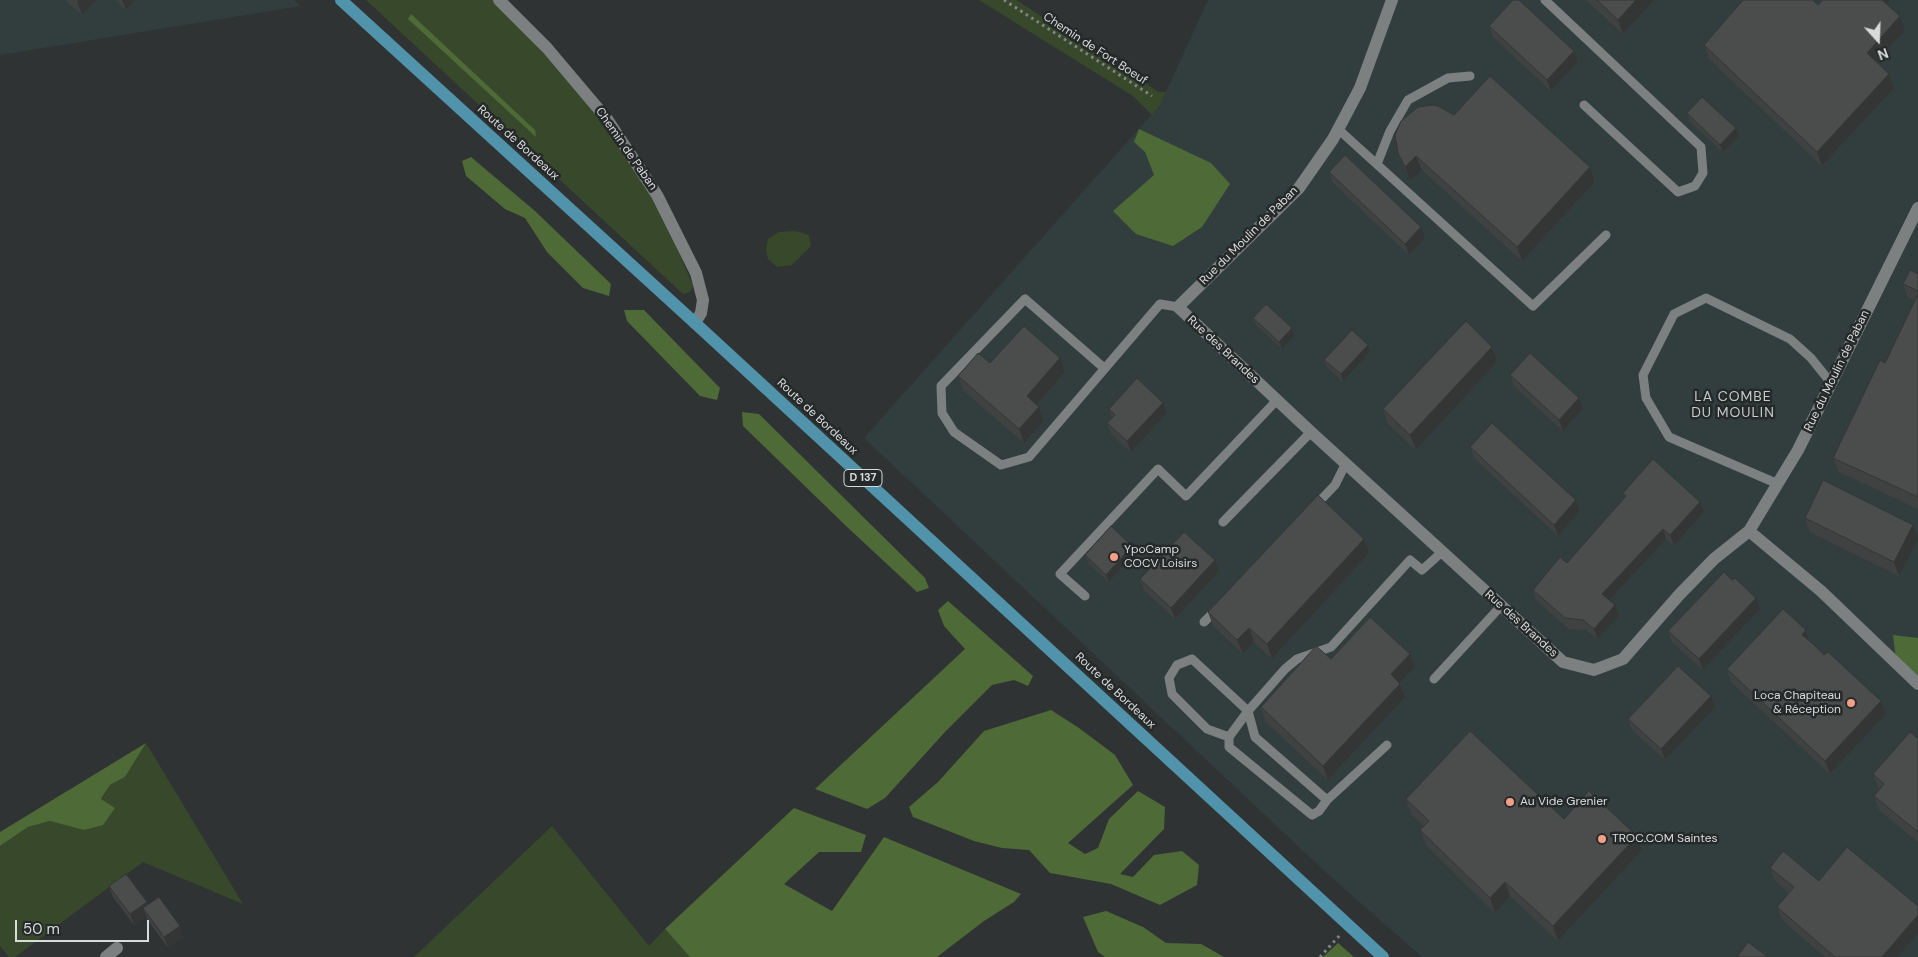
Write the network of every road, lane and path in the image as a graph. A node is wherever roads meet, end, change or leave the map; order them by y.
1 (341, 0) edge
2 (499, 0) edge
3 (1004, 0) edge
4 (1392, 0) edge
5 (1546, 0) edge
6 (1470, 76) dead end
7 (1152, 96) dead end
8 (1584, 105) dead end
9 (1338, 129) junction
10 (1377, 164) junction
11 (1918, 208) edge
12 (1606, 235) dead end
13 (1178, 307) junction
14 (695, 323) junction
15 (1104, 368) junction
16 (1831, 383) junction
17 (1277, 400) junction
18 (1311, 432) junction
19 (1346, 463) junction
20 (1778, 484) junction
21 (1308, 514) edge
22 (1223, 522) dead end
23 (1749, 531) junction
24 (1442, 552) junction
25 (1085, 596) dead end
26 (1225, 600) edge
27 (1501, 606) junction
28 (1204, 622) dead end
29 (1434, 679) dead end
30 (1918, 684) edge
31 (1248, 711) junction
32 (1229, 737) junction
33 (1387, 745) dead end
34 (1327, 800) junction
35 (1348, 926) junction
36 (117, 948) dead end
37 (106, 957) edge
38 (1320, 957) edge
39 (1383, 957) edge

1 - 14 main road, Route de Bordeaux / D 137
2 - 14 street, Chemin de Paban
3 - 7 path, Chemin de Fort Boeuf
4 - 9 street, Rue du Moulin de Paban
5 - 8 lane
6 - 10 lane
9 - 10 lane
9 - 13 street, Rue du Moulin de Paban
10 - 12 lane
11 - 16 street, Rue du Moulin de Paban
13 - 15 lane
13 - 17 street, Rue des Brandes
14 - 35 main road, Route de Bordeaux / D 137
15 - 15 lane
16 - 20 street, Rue du Moulin de Paban
16 - 20 lane
17 - 18 street, Rue des Brandes
17 - 25 lane
18 - 19 street, Rue des Brandes
18 - 22 lane
19 - 21 lane
19 - 24 street, Rue des Brandes
20 - 23 street, Rue du Moulin de Paban
23 - 27 street, Rue des Brandes
23 - 30 street
24 - 27 street, Rue des Brandes
24 - 31 lane
26 - 28 lane
27 - 29 lane
31 - 32 lane
31 - 32 lane
31 - 34 lane
32 - 34 lane
33 - 34 lane
35 - 38 path
35 - 39 main road, Route de Bordeaux / D 137
36 - 37 street

